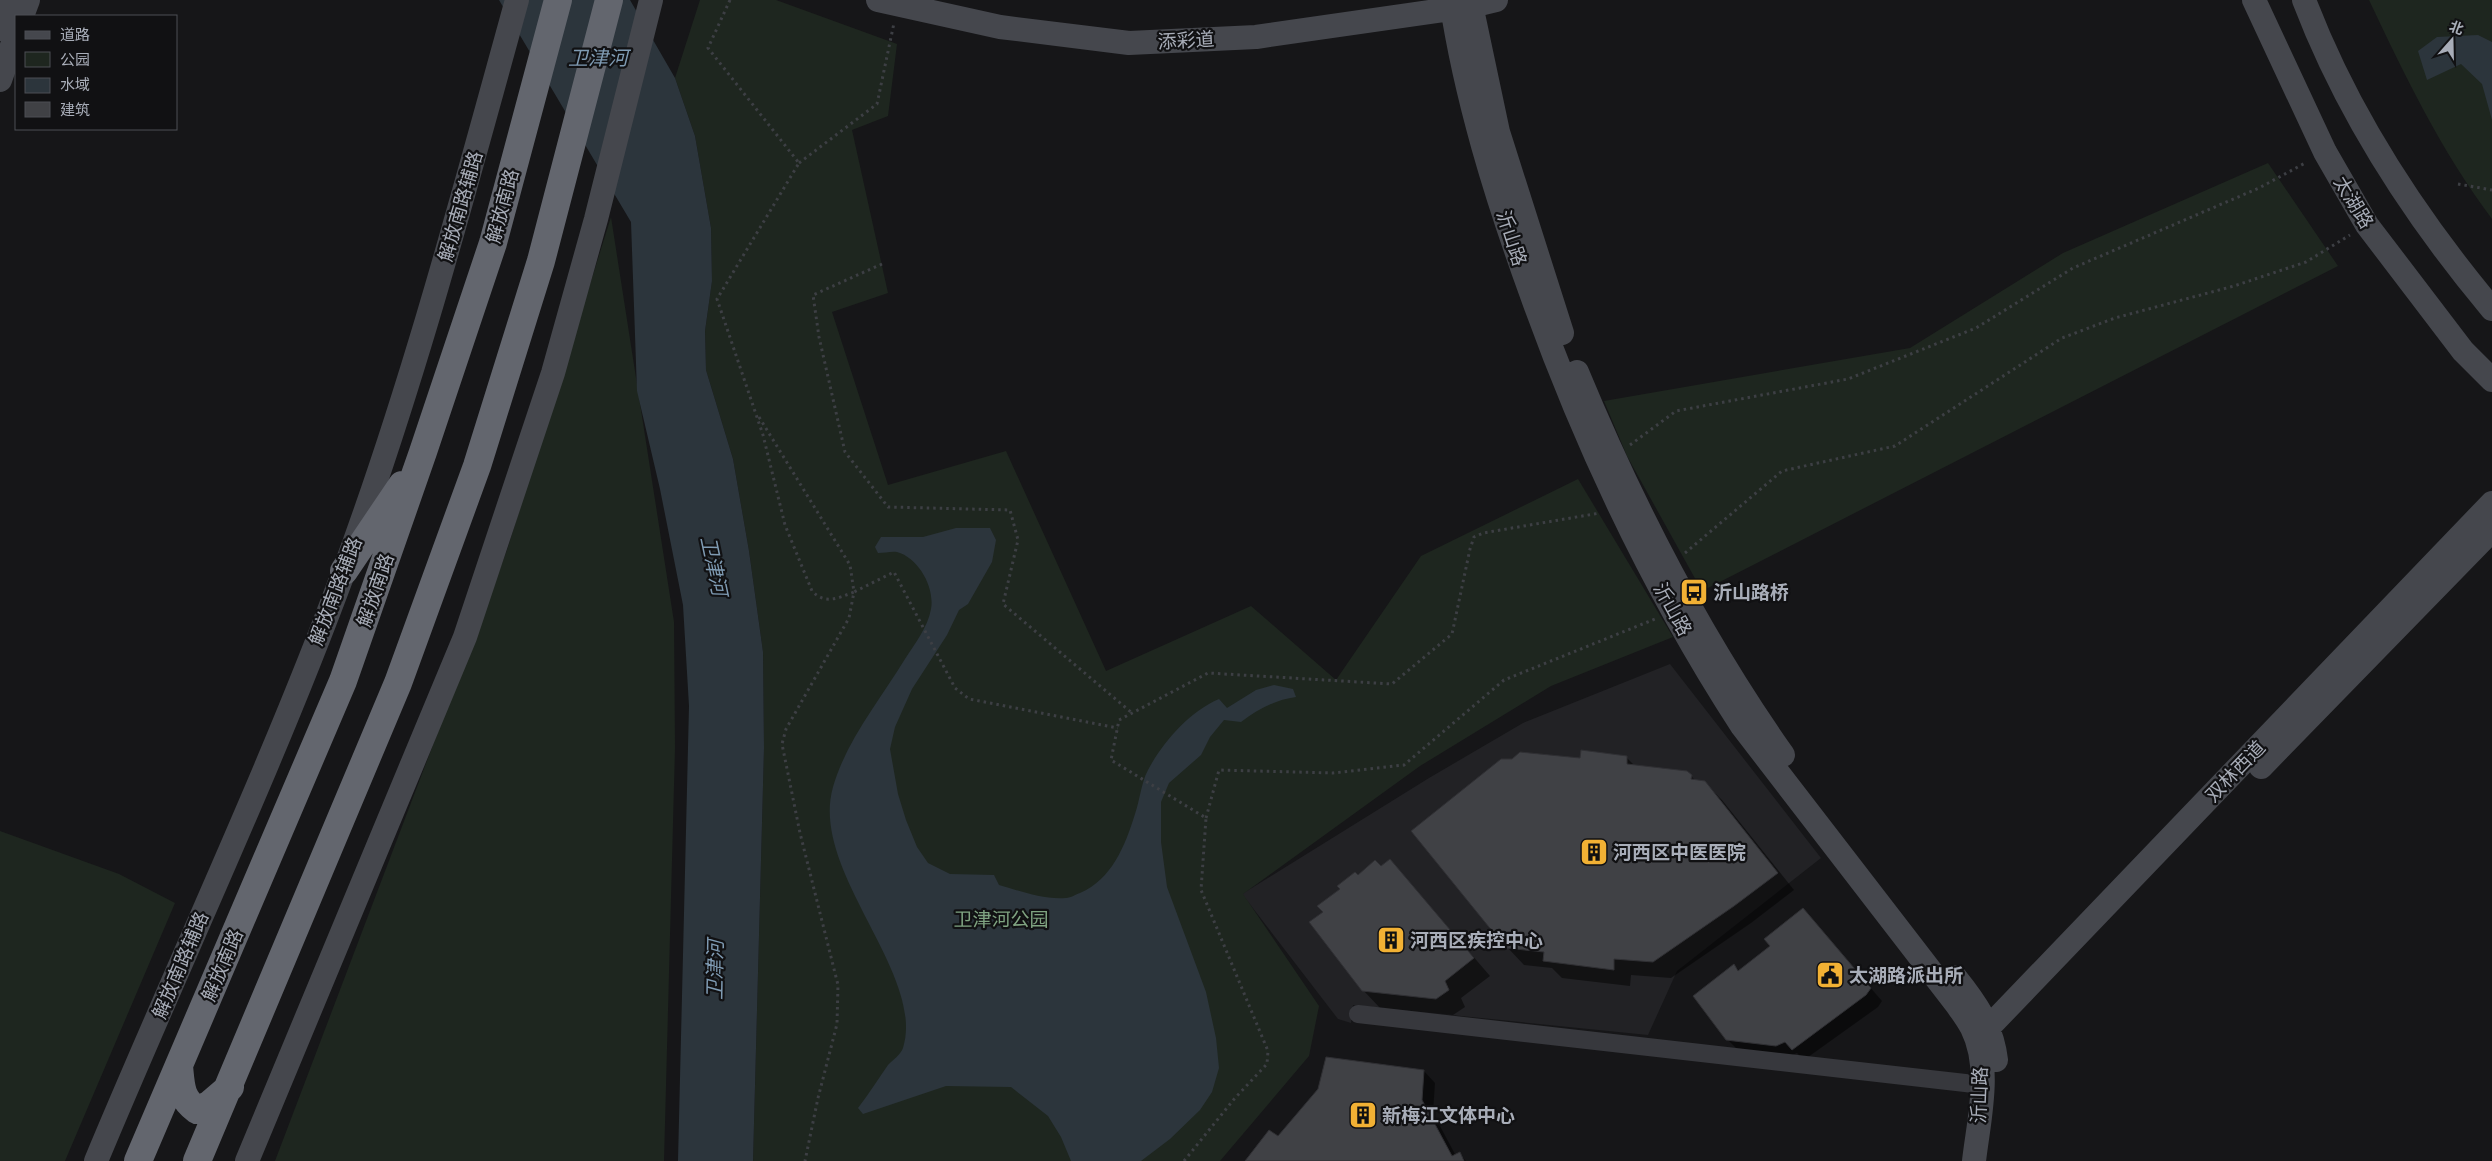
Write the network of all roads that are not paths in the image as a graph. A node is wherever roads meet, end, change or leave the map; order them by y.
1 (10, 0) edge
2 (28, 0) edge
3 (517, 0) edge
4 (558, 0) edge
5 (609, 0) edge
6 (651, 0) edge
7 (1496, 0) edge
8 (2254, 0) edge
9 (2304, 0) edge
10 (888, 2) edge
11 (1461, 4) edge
12 (22, 15) edge
13 (0, 29) edge
14 (15, 37) edge
15 (0, 80) edge
16 (2492, 309) edge
17 (2492, 380) edge
18 (424, 452) junction
19 (2492, 503) edge
20 (2492, 530) edge
21 (344, 570) junction
22 (1358, 1014) dead end
23 (1984, 1037) junction
24 (179, 1066) junction
25 (1974, 1084) dead end
26 (230, 1087) junction
27 (96, 1161) edge
28 (138, 1161) edge
29 (197, 1161) edge
30 (246, 1161) edge
31 (1974, 1161) edge
32 (1988, 1161) edge

1 - 13 street
2 - 12 street
3 - 21 street, 解放南路辅路
4 - 18 highway, 解放南路
5 - 26 highway
6 - 30 street
7 - 11 street, 添彩道
8 - 17 street, 太湖路
9 - 16 street
10 - 11 street, 添彩道
11 - 23 street, 沂山路
11 - 23 street, 沂山路
14 - 15 street
18 - 21 highway
18 - 24 highway, 解放南路
19 - 23 street, 双林西道
20 - 23 street, 双林西道
21 - 27 street, 解放南路辅路
22 - 25 street
23 - 31 street, 沂山路
23 - 32 street, 沂山路
24 - 26 highway
24 - 28 highway, 解放南路
26 - 29 highway

